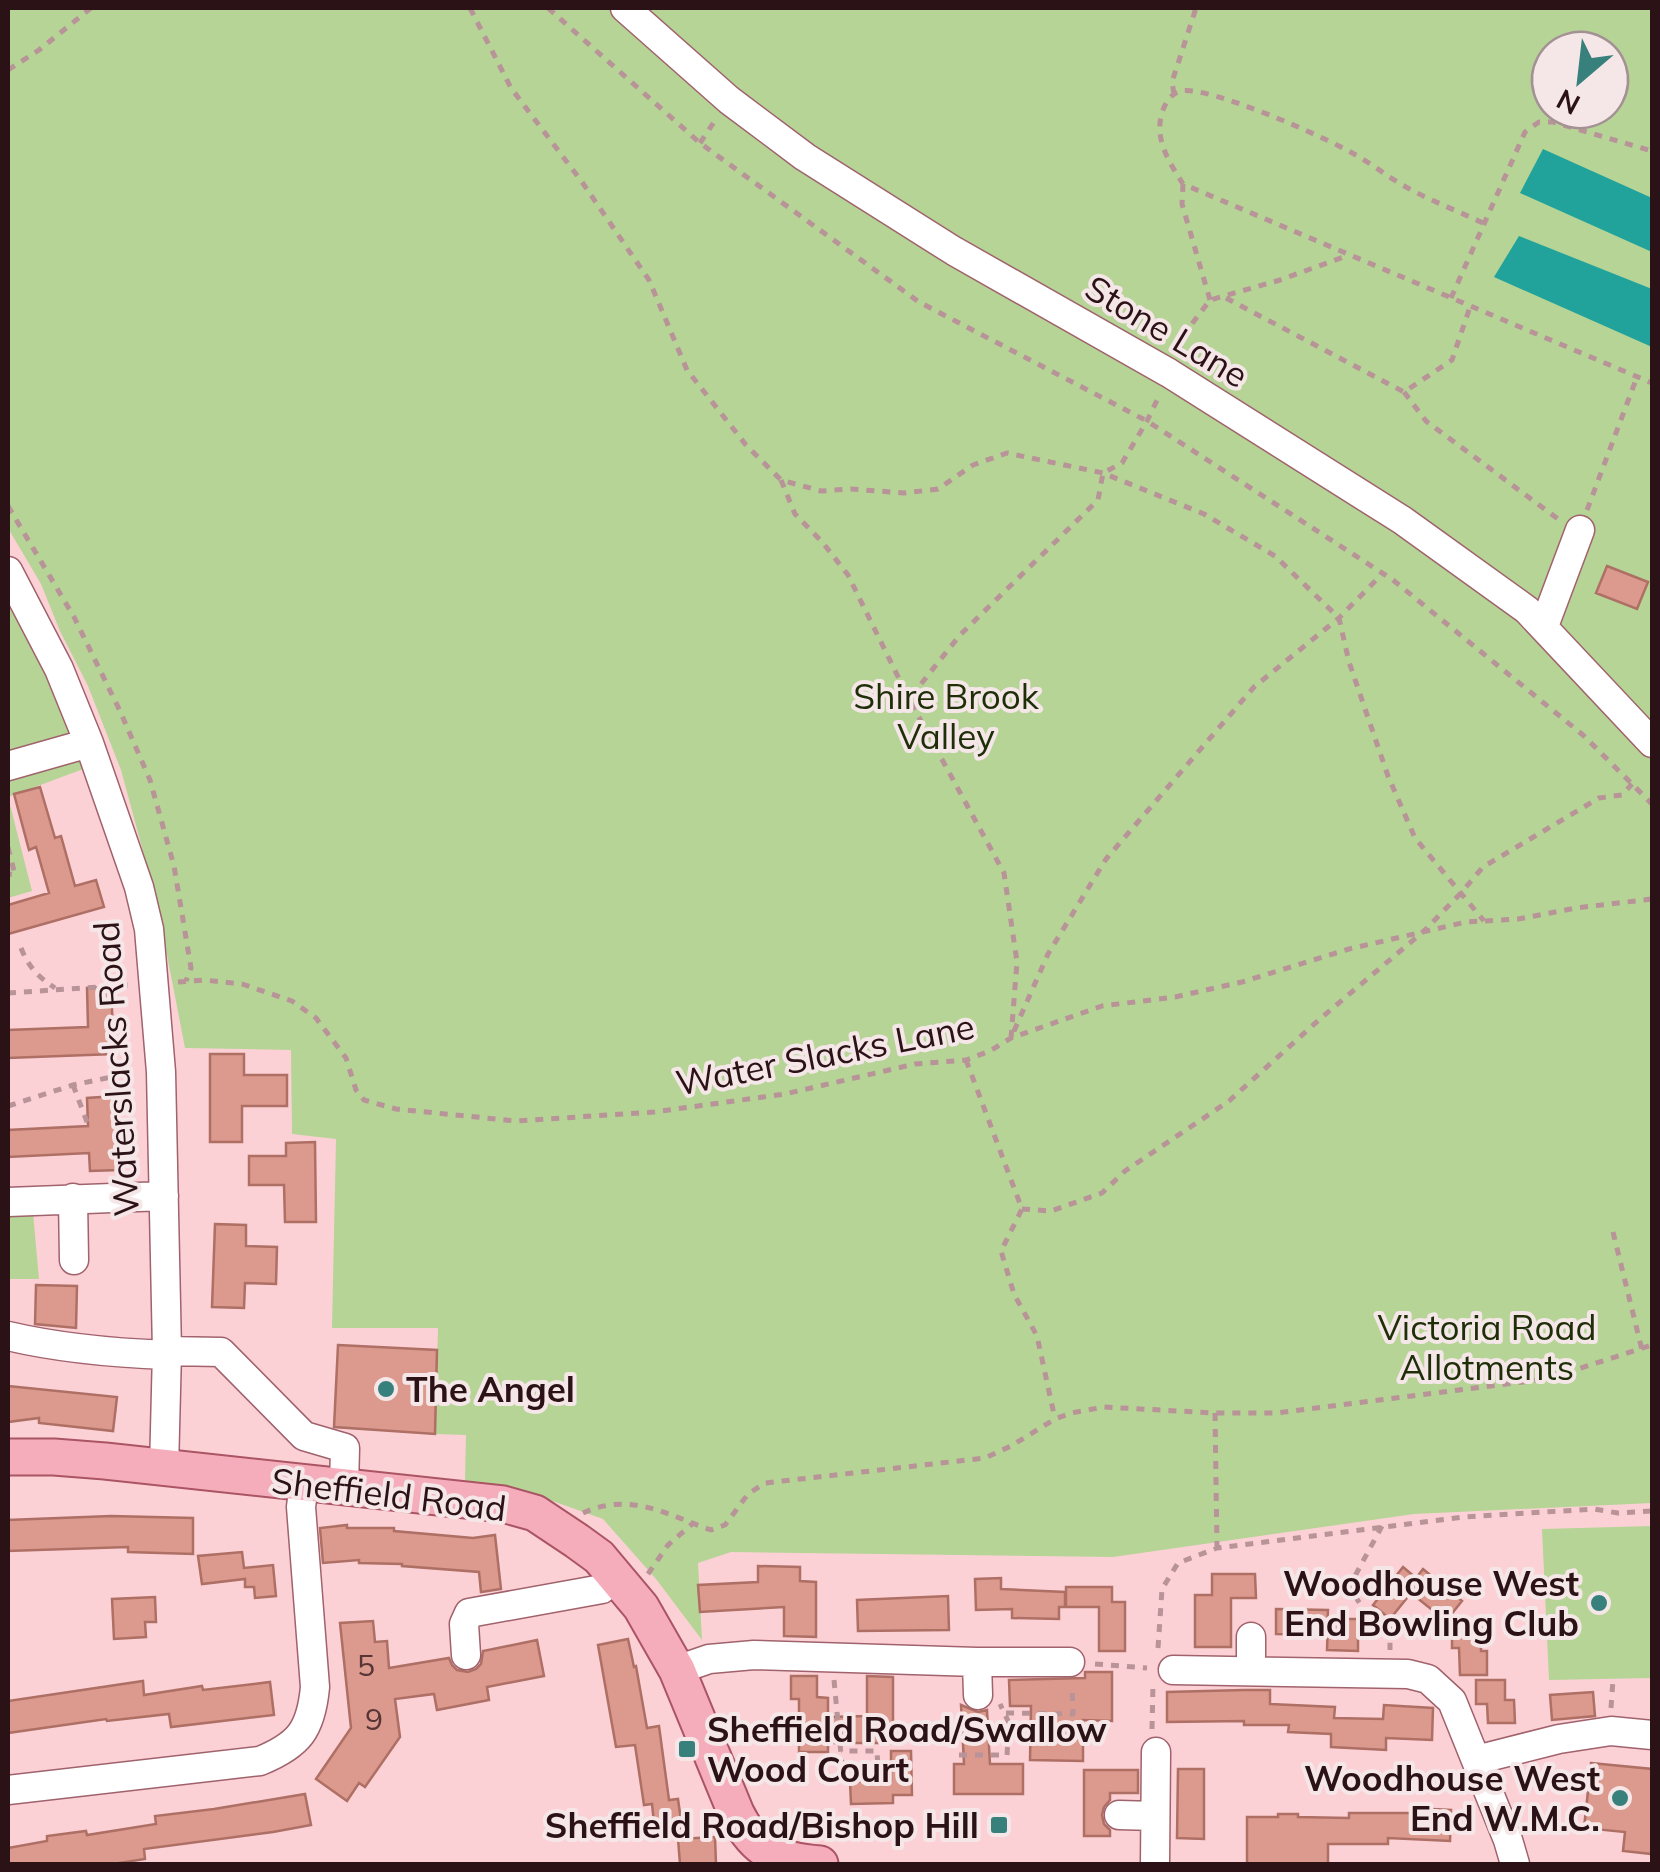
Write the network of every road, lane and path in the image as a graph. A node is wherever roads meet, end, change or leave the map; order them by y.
1 (91, 8) edge
2 (470, 8) edge
3 (548, 8) edge
4 (625, 8) edge
5 (1196, 8) edge
6 (8, 70) edge
7 (1174, 94) junction
8 (1652, 151) edge
9 (1183, 184) junction
10 (1484, 224) junction
11 (1349, 255) junction
12 (1224, 296) junction
13 (1451, 298) junction
14 (1210, 300) junction
15 (1471, 306) junction
16 (1169, 373) junction
17 (1637, 377) junction
18 (1652, 384) edge
19 (1404, 392) junction
20 (1148, 421) junction
21 (1103, 472) junction
22 (781, 480) junction
23 (8, 506) edge
24 (1580, 530) junction
25 (8, 571) edge
26 (1382, 574) junction
27 (1338, 618) junction
28 (1544, 626) junction
29 (909, 699) junction
30 (89, 743) junction
31 (1652, 743) edge
32 (8, 766) edge
33 (1632, 784) junction
34 (1652, 804) edge
35 (8, 847) edge
36 (8, 874) edge
37 (1460, 894) junction
38 (1652, 899) edge
39 (1484, 921) junction
40 (1424, 931) junction
41 (21, 948) dead end
42 (186, 981) junction
43 (169, 982) dead end
44 (136, 984) dead end
45 (57, 990) junction
46 (8, 993) edge
47 (1011, 1038) junction
48 (966, 1060) junction
49 (131, 1073) dead end
50 (74, 1085) junction
51 (8, 1106) edge
52 (87, 1122) dead end
53 (164, 1196) junction
54 (73, 1198) junction
55 (8, 1202) edge
56 (1022, 1209) junction
57 (1613, 1232) dead end
58 (74, 1260) dead end
59 (8, 1336) edge
60 (1652, 1345) edge
61 (1642, 1350) junction
62 (167, 1353) junction
63 (1215, 1413) junction
64 (1055, 1419) junction
65 (8, 1457) edge
66 (164, 1469) junction
67 (304, 1483) junction
68 (344, 1488) junction
69 (1652, 1512) edge
70 (692, 1524) junction
71 (1382, 1526) junction
72 (566, 1534) junction
73 (1218, 1548) junction
74 (631, 1577) junction
75 (1250, 1637) dead end
76 (466, 1656) dead end
77 (1390, 1660) dead end
78 (977, 1662) junction
79 (1078, 1667) junction
80 (676, 1670) junction
81 (1251, 1670) junction
82 (833, 1671) dead end
83 (1163, 1677) joint
84 (988, 1698) joint
85 (1006, 1712) junction
86 (1652, 1735) edge
87 (1154, 1742) joint
88 (841, 1750) junction
89 (959, 1755) dead end
90 (1476, 1760) junction
91 (8, 1790) edge
92 (1120, 1814) dead end
93 (1154, 1816) junction
94 (764, 1859) edge
95 (820, 1864) edge
96 (1155, 1864) edge
97 (1515, 1864) edge

1 - 6 path
2 - 22 path
3 - 20 path
4 - 16 street, Stone Lane
5 - 7 path
7 - 9 path
7 - 10 path
8 - 10 path
9 - 11 path
9 - 14 path
10 - 13 path
11 - 12 path
11 - 13 path
12 - 14 path
12 - 19 path
13 - 15 path
14 - 16 path
15 - 17 path
15 - 19 path
16 - 28 street, Stone Lane
17 - 18 path
17 - 24 path
19 - 24 path
20 - 21 path
20 - 26 path
21 - 22 path
21 - 27 path
21 - 29 path
22 - 29 path
23 - 42 path
24 - 28 street
25 - 30 street, Waterslacks Road
26 - 27 path
26 - 33 path
27 - 37 path
27 - 47 path
28 - 31 street, Stone Lane
29 - 47 path
30 - 32 street
30 - 53 street, Waterslacks Road
33 - 34 path
33 - 37 path
35 - 36 path
37 - 39 path
37 - 40 path
38 - 39 path, Water Slacks Lane
39 - 40 path, Water Slacks Lane
40 - 47 path, Water Slacks Lane
40 - 56 path
41 - 45 path
42 - 43 path, Water Slacks Lane
42 - 48 path, Water Slacks Lane
44 - 45 path
45 - 46 path
47 - 48 path, Water Slacks Lane
48 - 56 path
49 - 50 path
50 - 51 path
50 - 52 path
53 - 54 street
53 - 62 street, Waterslacks Road
54 - 55 street
54 - 58 street
56 - 64 path
57 - 61 path
59 - 62 street
60 - 61 path
61 - 63 path
62 - 66 street, Waterslacks Road
62 - 68 street
63 - 64 path
63 - 73 path
64 - 70 path
65 - 66 main road, Sheffield Road
66 - 67 main road, Sheffield Road
67 - 68 main road, Sheffield Road
67 - 91 street
68 - 72 main road, Sheffield Road
69 - 71 path
70 - 72 path
70 - 74 path
71 - 73 path
71 - 77 path
72 - 74 main road, Sheffield Road
73 - 79 path
74 - 76 street
74 - 80 main road, Sheffield Road
75 - 81 street
78 - 79 street
78 - 80 street
78 - 84 street
79 - 85 path
80 - 94 main road, Sheffield Road
81 - 83 street
81 - 90 street
82 - 88 path
83 - 87 path
84 - 85 path
85 - 89 path
86 - 90 street
87 - 93 street
88 - 88 path
90 - 97 street
92 - 93 street
93 - 96 street
94 - 95 main road, Sheffield Road

